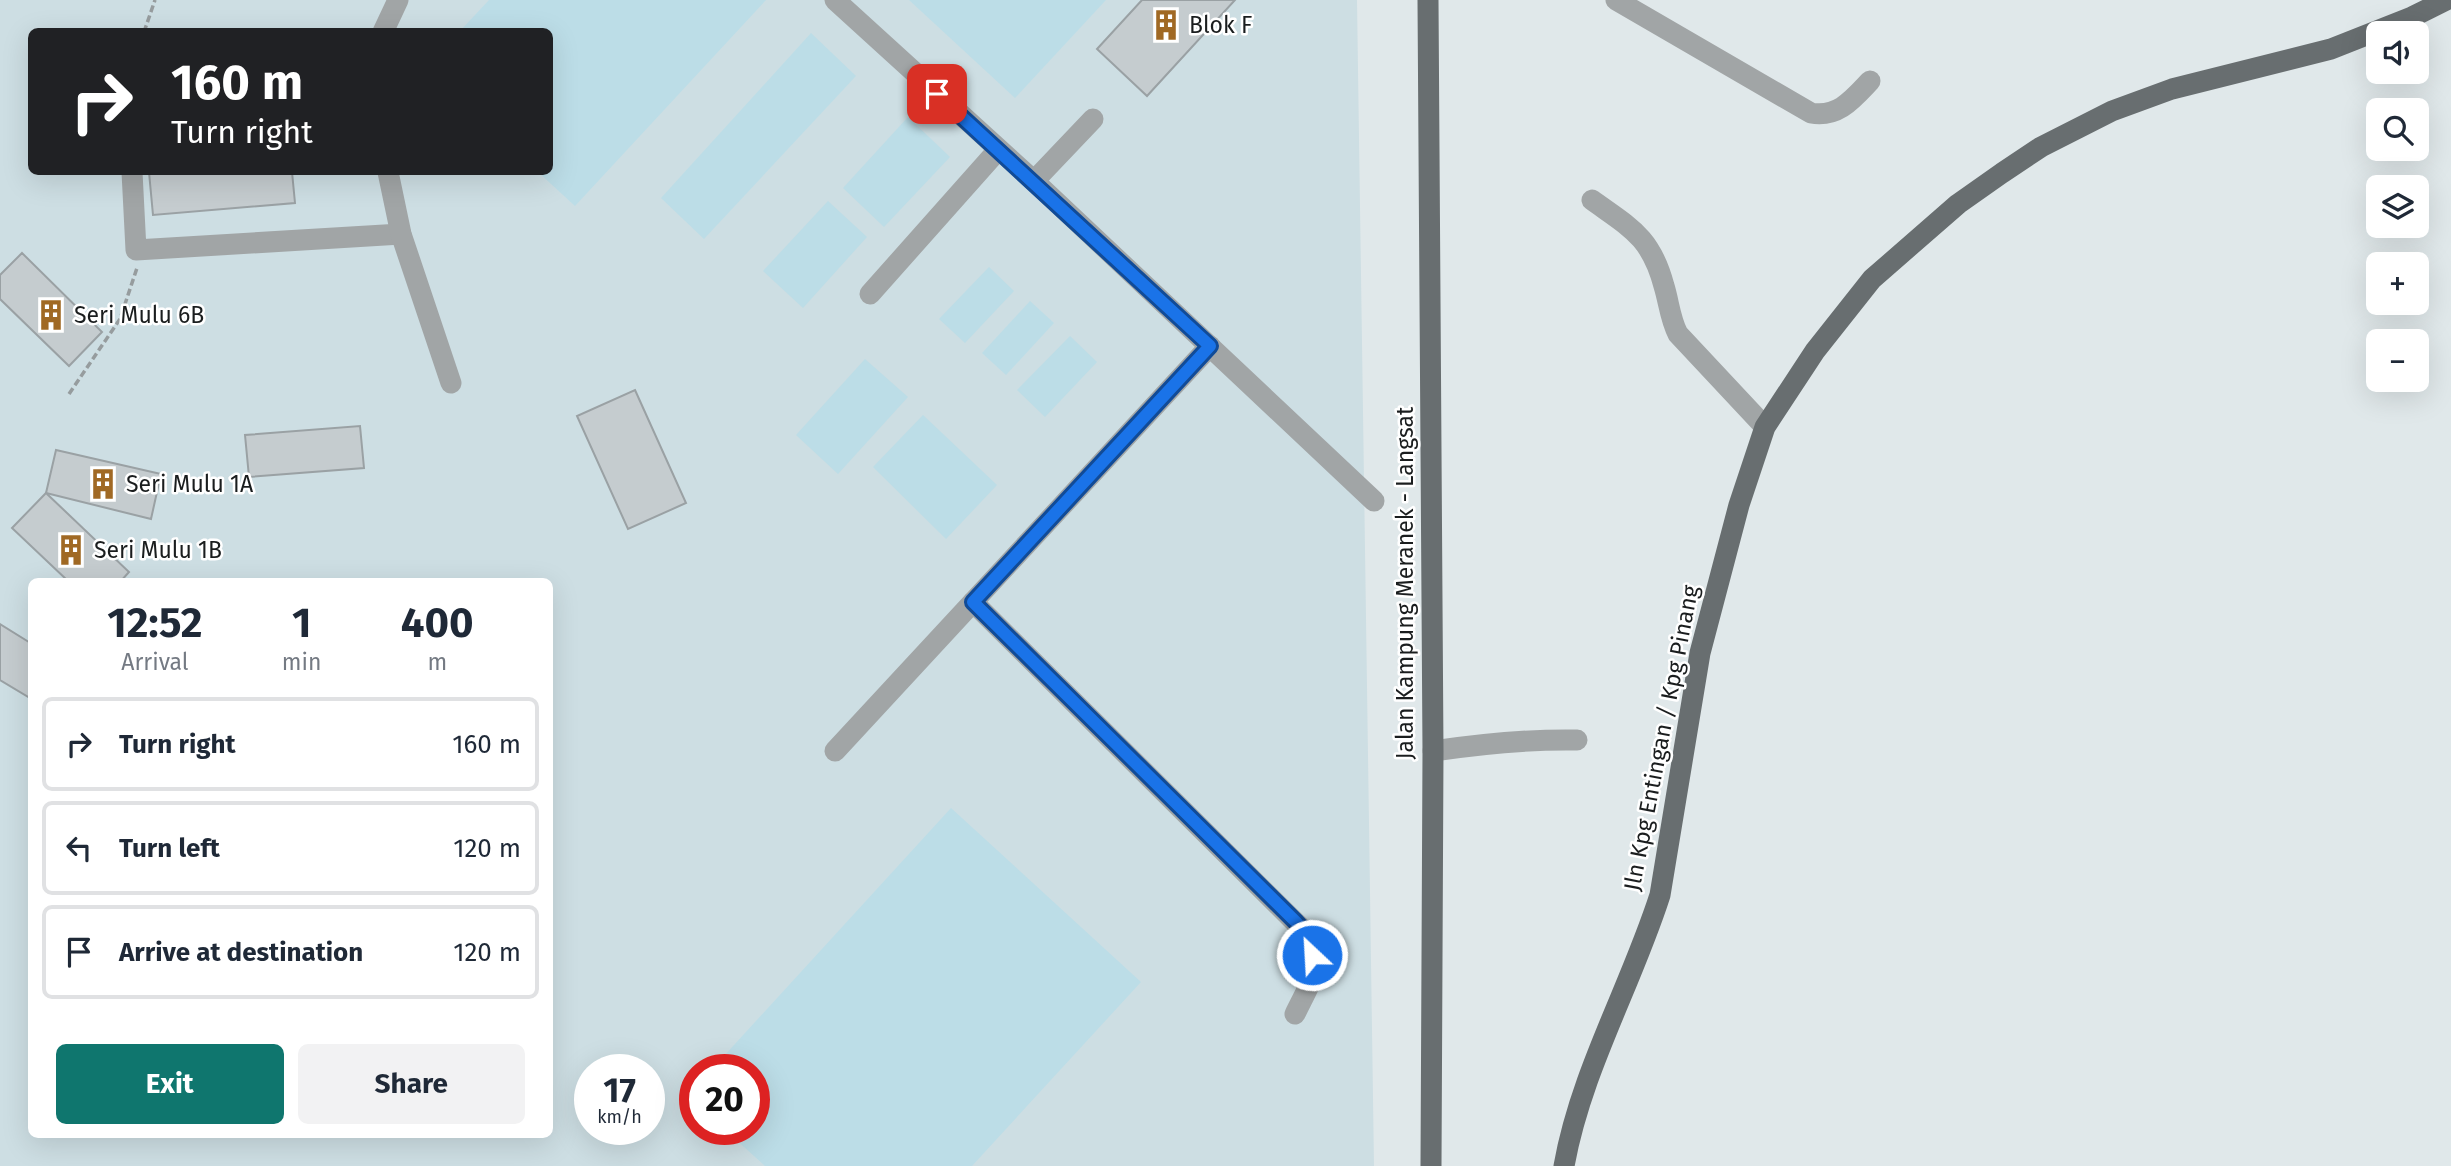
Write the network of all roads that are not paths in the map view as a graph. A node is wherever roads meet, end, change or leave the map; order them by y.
1 (398, 0) edge
2 (835, 0) edge
3 (1428, 0) edge
4 (1616, 0) edge
5 (2446, 0) edge
6 (385, 28) edge
7 (1870, 81) dead end
8 (1093, 119) dead end
9 (998, 150) junction
10 (132, 175) edge
11 (389, 175) edge
12 (1034, 181) junction
13 (1592, 200) dead end
14 (401, 233) junction
15 (870, 294) dead end
16 (1210, 346) junction
17 (451, 383) dead end
18 (1765, 427) junction
19 (1374, 501) dead end
20 (973, 602) junction
21 (1577, 740) dead end
22 (835, 751) dead end
23 (1433, 751) junction
24 (1295, 1014) dead end
25 (1430, 1166) edge
26 (1564, 1166) edge

1 - 6 street
2 - 9 street
3 - 23 main road, Jalan Kampung Meranek - Langsat
4 - 7 street
5 - 18 main road, Jln Kpg Entingan / Kpg Pinang
8 - 12 street
9 - 12 street
9 - 15 street
10 - 14 street
11 - 14 street
12 - 16 street
13 - 18 street
14 - 17 street
16 - 19 street
16 - 20 street
18 - 26 main road, Jln Kpg Entingan / Kpg Pinang
20 - 22 street
20 - 24 street
21 - 23 street
23 - 25 main road, Jalan Kampung Meranek - Langsat

